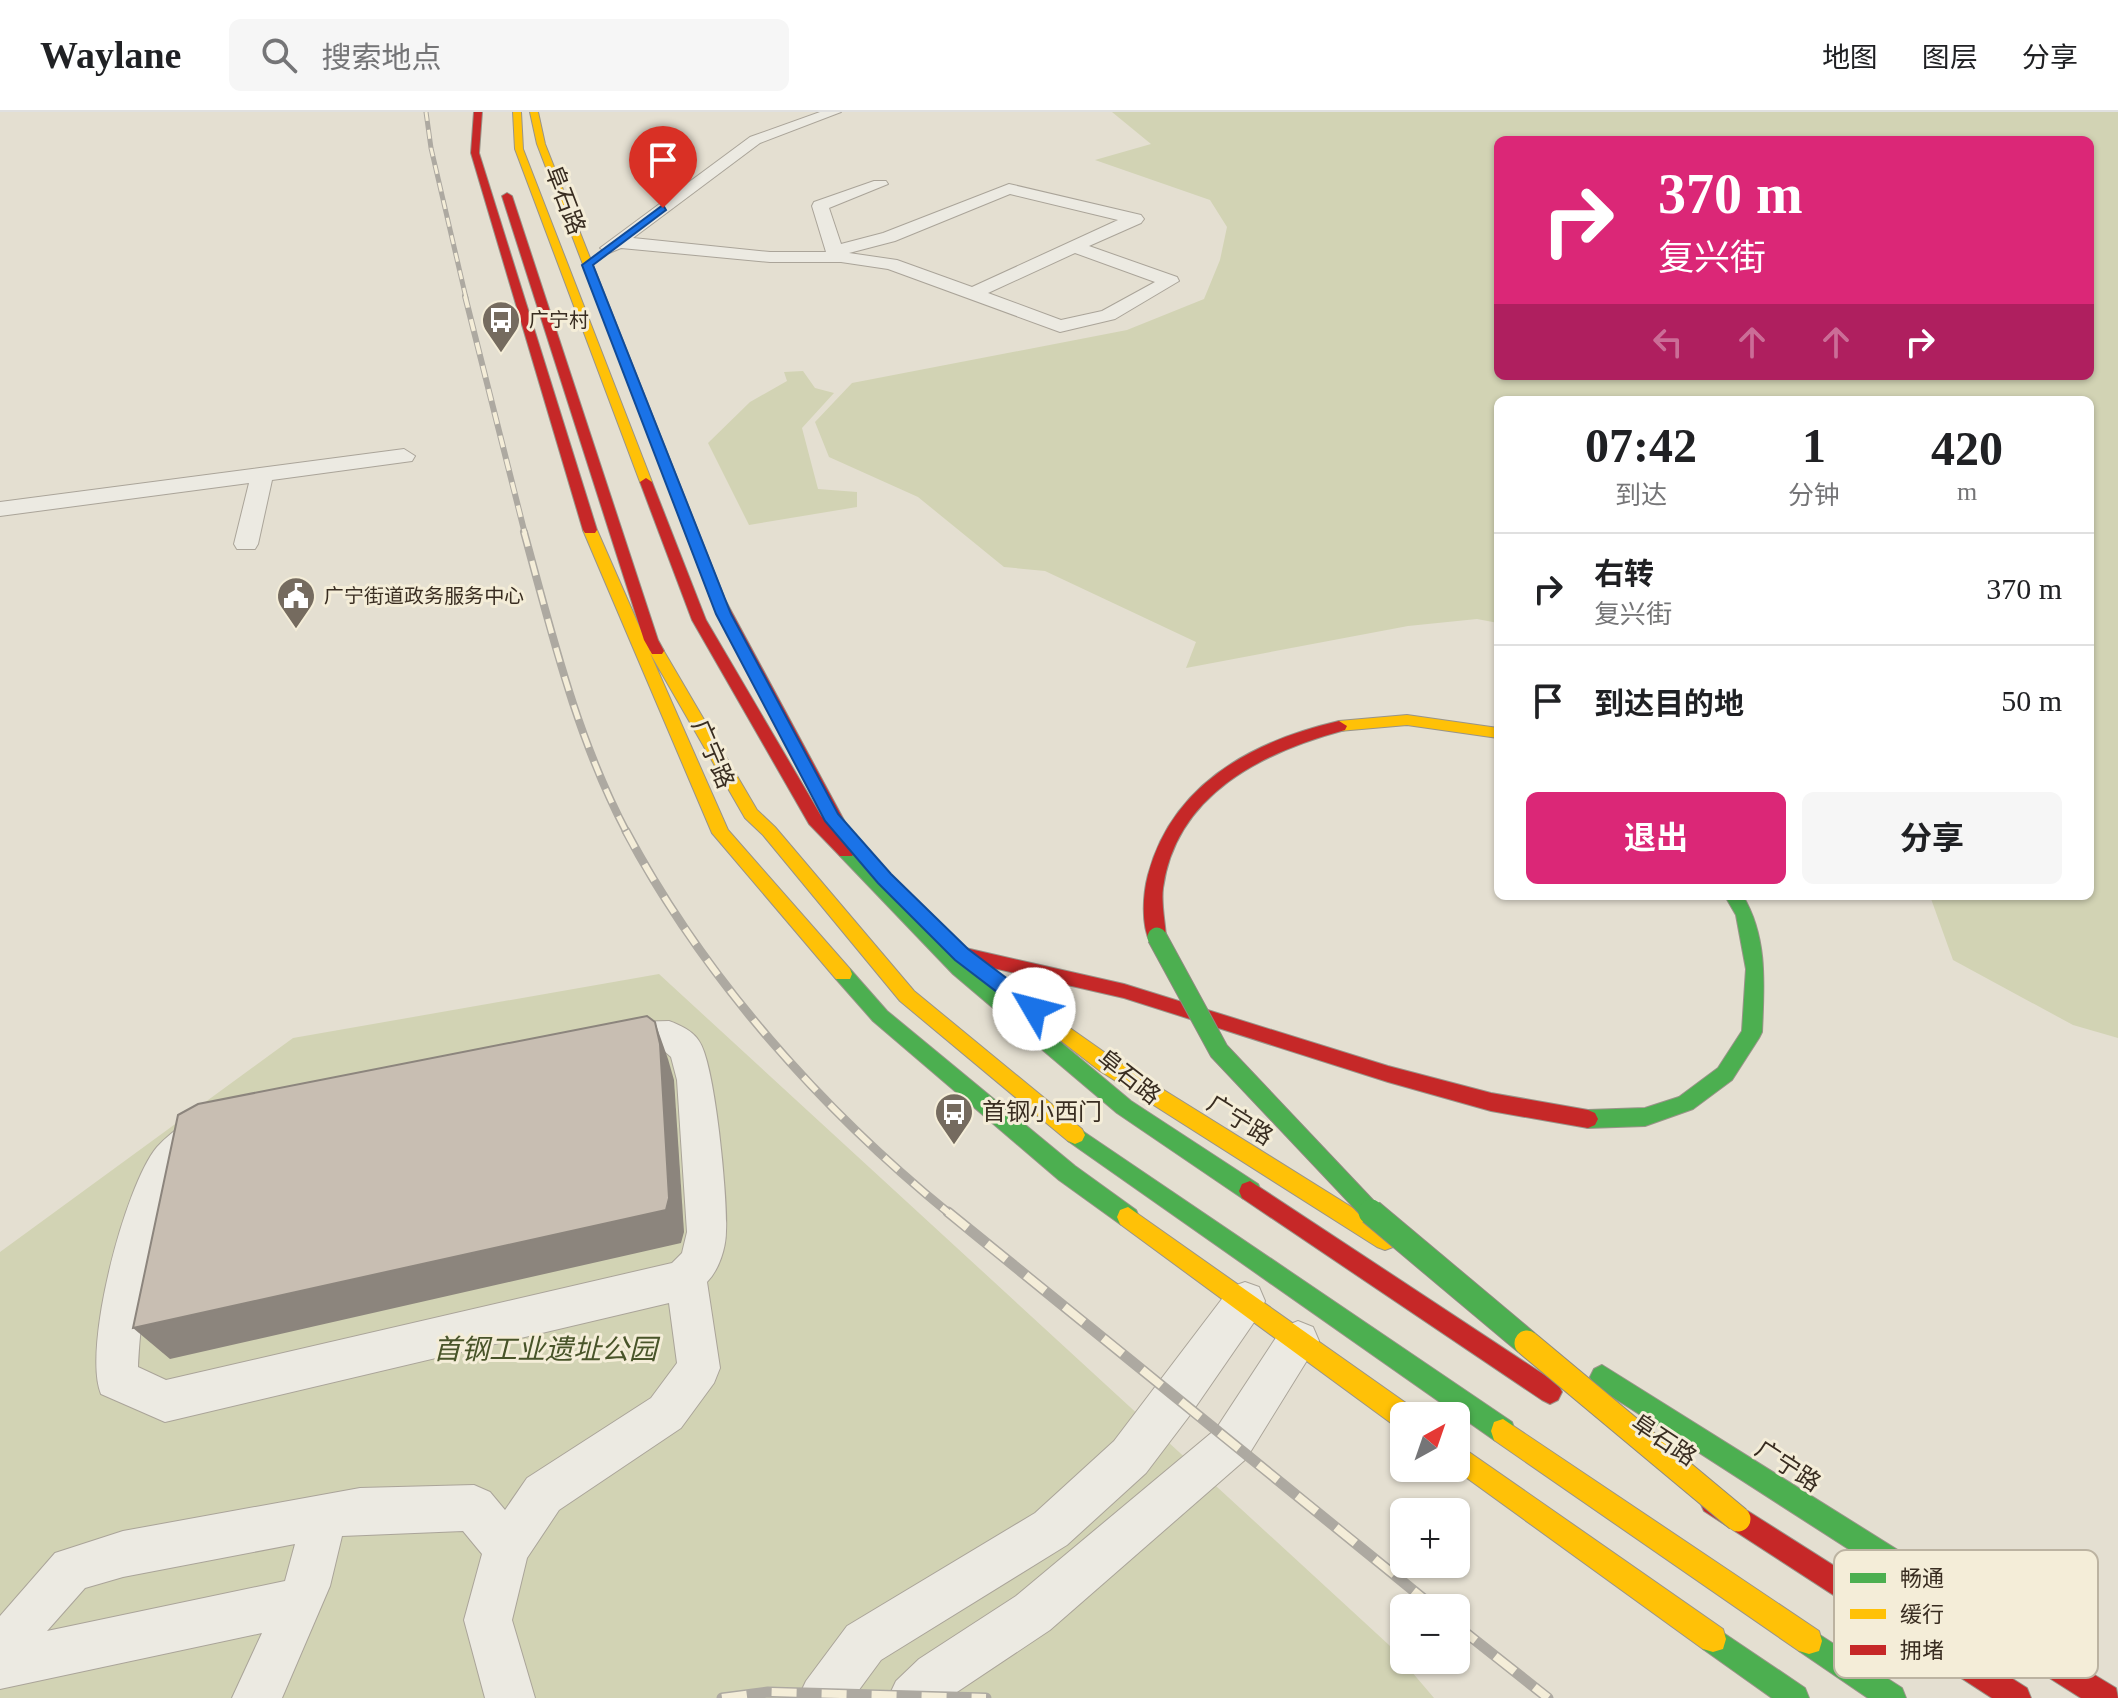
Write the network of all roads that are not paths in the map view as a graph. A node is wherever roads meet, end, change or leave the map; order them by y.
1 (478, 112) edge
2 (493, 112) edge
3 (517, 112) edge
4 (534, 112) edge
5 (834, 112) edge
6 (880, 184) dead end
7 (617, 242) junction
8 (1074, 247) junction
9 (834, 251) junction
10 (812, 256) junction
11 (587, 265) junction
12 (974, 293) junction
13 (404, 456) dead end
14 (262, 475) junction
15 (0, 509) edge
16 (246, 544) dead end
17 (1494, 732) edge
18 (1736, 900) edge
19 (961, 954) junction
20 (686, 1276) junction
21 (1245, 1301) junction
22 (1298, 1341) junction
23 (1390, 1407) edge
24 (1470, 1465) edge
25 (322, 1516) junction
26 (1738, 1519) junction
27 (506, 1548) junction
28 (1874, 1550) edge
29 (1834, 1581) edge
30 (299, 1602) junction
31 (1834, 1658) edge
32 (0, 1663) edge
33 (1863, 1678) edge
34 (1986, 1678) edge
35 (2075, 1678) edge
36 (257, 1698) edge
37 (510, 1698) edge
38 (823, 1698) edge
39 (913, 1698) edge
40 (1795, 1698) edge
41 (1892, 1698) edge
42 (2017, 1698) edge
43 (2106, 1698) edge

1 - 21 main road, 广宁路
2 - 31 main road
3 - 26 main road, 阜石路, bridge
4 - 11 main road, 广宁路
5 - 7 street
6 - 9 street
7 - 10 street
7 - 11 street
8 - 9 street
8 - 12 street
8 - 12 street
9 - 10 street
10 - 12 street
11 - 19 main road, 广宁路
13 - 14 street
14 - 15 street
14 - 16 street
17 - 26 main road, bridge
18 - 19 main road
19 - 28 main road, 广宁路
20 - 20 street
20 - 27 street
21 - 22 main road, 广宁路
21 - 38 street
22 - 23 main road, 广宁路
22 - 39 street
24 - 40 main road
25 - 27 street
25 - 30 street
25 - 32 street
26 - 29 main road, 阜石路
27 - 37 street
30 - 32 street
30 - 36 street
33 - 41 main road
34 - 42 main road, 阜石路
35 - 43 main road, 广宁路

